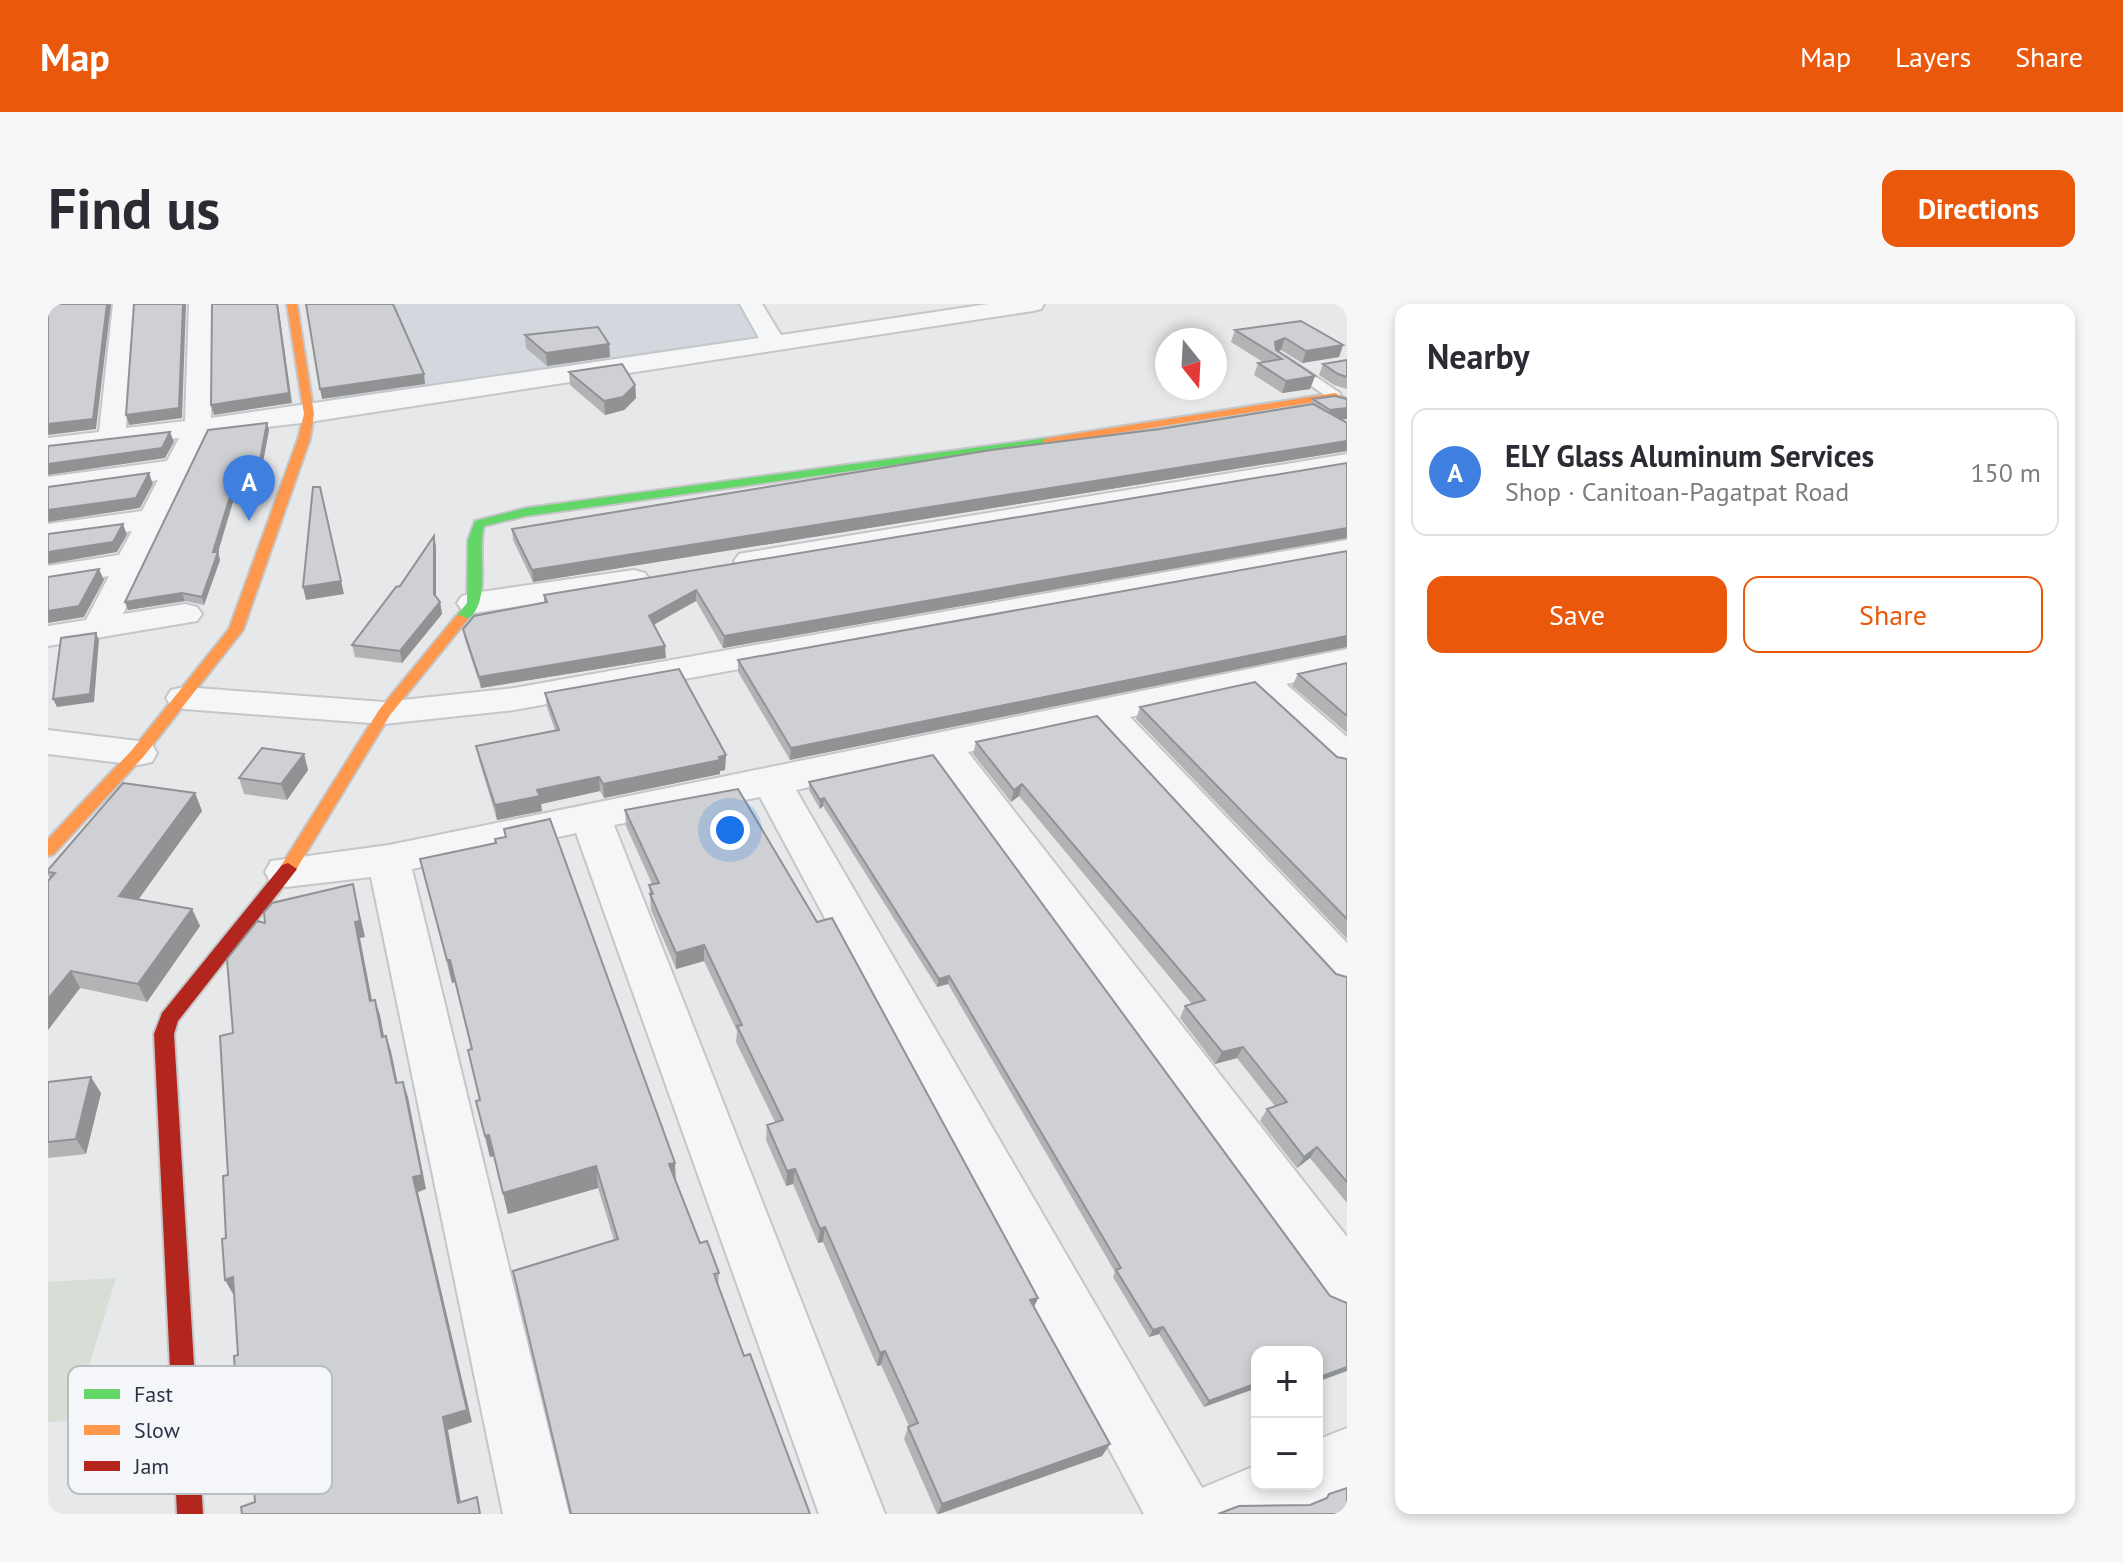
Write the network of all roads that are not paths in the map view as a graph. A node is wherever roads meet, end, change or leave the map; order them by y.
1 (124, 304) edge
2 (200, 304) edge
3 (292, 304) edge
4 (751, 304) edge
5 (1033, 304) edge
6 (774, 344) junction
7 (1279, 357) edge
8 (1341, 399) edge
9 (309, 414) junction
10 (198, 428) junction
11 (112, 438) junction
12 (48, 446) edge
13 (1347, 462) edge
14 (175, 469) junction
15 (48, 486) edge
16 (152, 519) junction
17 (48, 533) edge
18 (1347, 549) edge
19 (132, 563) junction
20 (724, 565) edge
21 (48, 576) edge
22 (662, 576) edge
23 (474, 603) junction
24 (185, 614) dead end
25 (99, 628) junction
26 (48, 636) edge
27 (1347, 660) edge
28 (1259, 679) junction
29 (184, 698) junction
30 (1104, 712) junction
31 (384, 713) junction
32 (48, 742) edge
33 (943, 746) junction
34 (138, 753) junction
35 (1347, 758) edge
36 (772, 782) junction
37 (590, 816) junction
38 (48, 850) edge
39 (389, 860) junction
40 (286, 872) junction
41 (1347, 972) edge
42 (1347, 1282) edge
43 (182, 1366) edge
44 (1347, 1460) edge
45 (1323, 1470) edge
46 (1276, 1490) edge
47 (189, 1494) edge
48 (190, 1514) edge
49 (536, 1514) edge
50 (852, 1514) edge
51 (1180, 1514) edge
52 (1219, 1514) edge

1 - 11 street
2 - 10 street
3 - 9 street
4 - 6 street
5 - 6 street
6 - 9 street
7 - 8 lane
8 - 23 street
9 - 10 street
9 - 29 street
10 - 11 street
10 - 14 street
11 - 12 street
13 - 20 street
14 - 15 street
14 - 16 street
16 - 17 street
16 - 19 street
18 - 31 street
19 - 21 street
19 - 25 street
22 - 23 street
23 - 31 street
24 - 25 street
25 - 26 street
27 - 28 street
28 - 30 street
28 - 35 street
29 - 31 street
29 - 34 street
30 - 33 street
30 - 41 street
31 - 40 street
32 - 34 street
33 - 36 street
33 - 42 street
34 - 38 street
36 - 37 street
36 - 51 street
37 - 39 street
37 - 50 street
39 - 40 street
39 - 49 street
40 - 43 street
44 - 45 street
46 - 52 street
47 - 48 street

